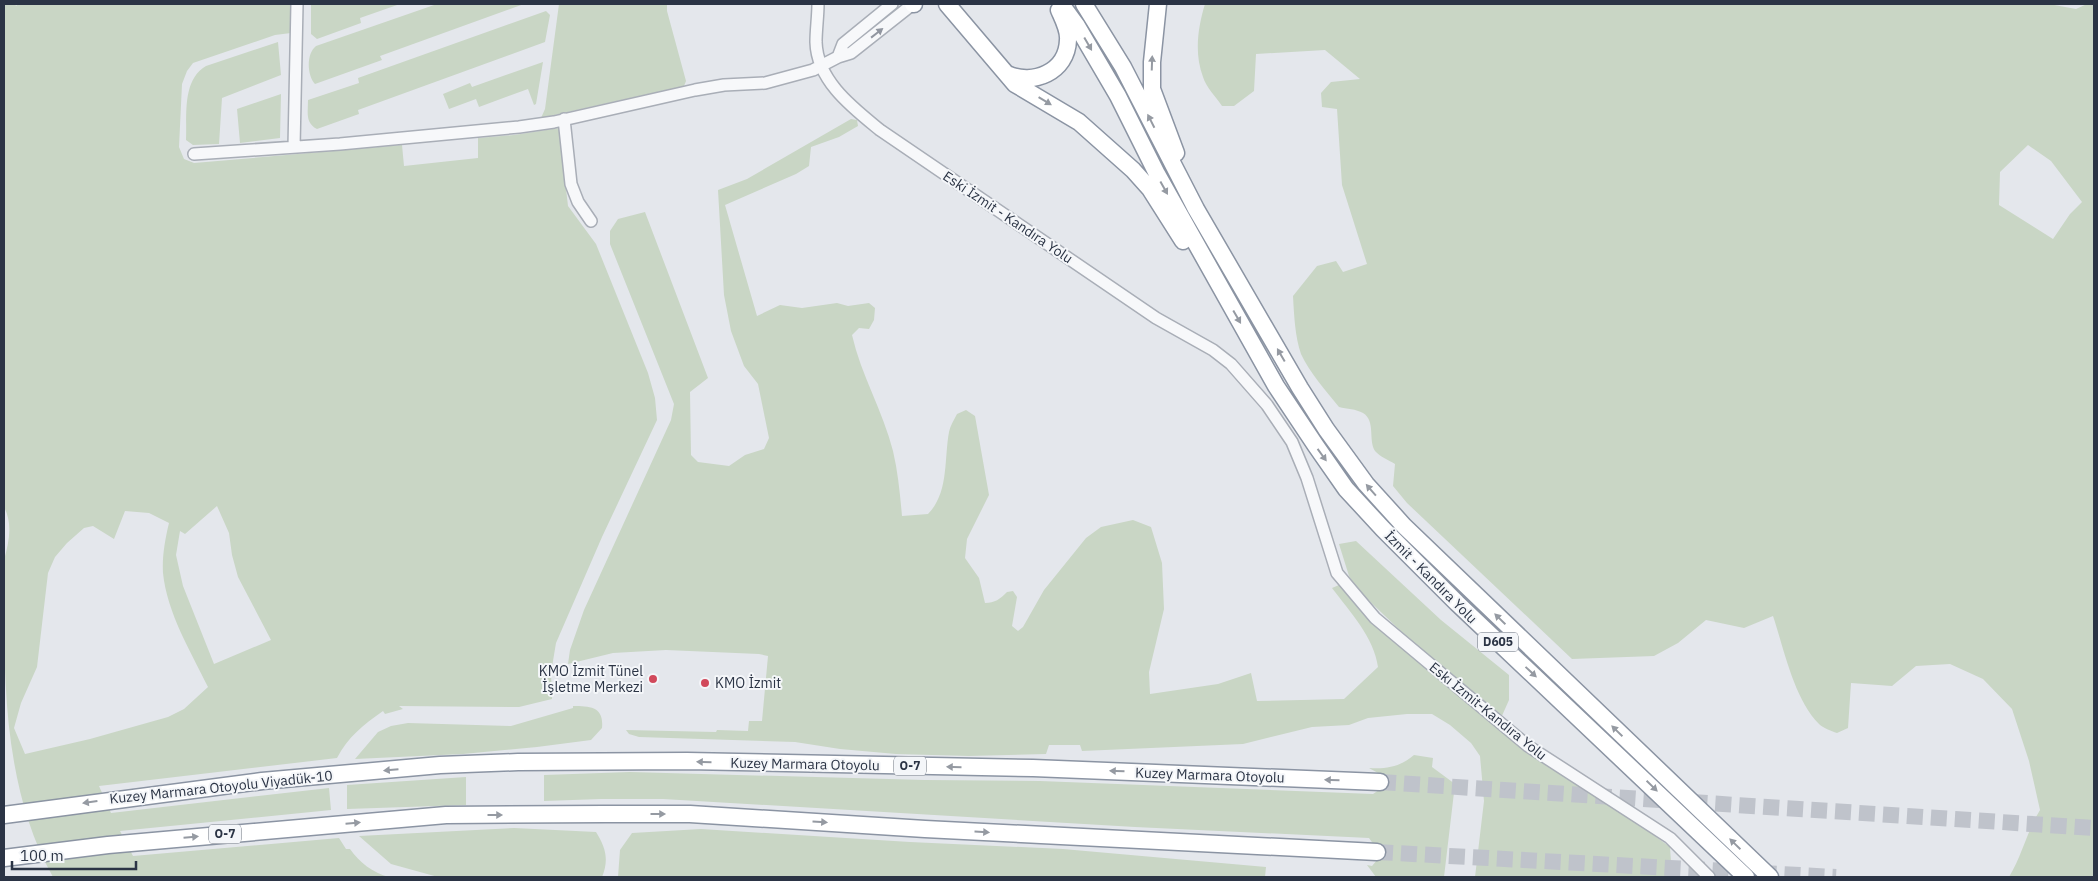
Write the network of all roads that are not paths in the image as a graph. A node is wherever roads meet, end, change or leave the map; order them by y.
1 (297, 4) edge
2 (818, 4) edge
3 (892, 4) edge
4 (913, 4) edge
5 (946, 4) edge
6 (1056, 4) edge
7 (1061, 4) edge
8 (1084, 4) edge
9 (1158, 4) edge
10 (838, 57) junction
11 (822, 64) junction
12 (1005, 74) junction
13 (564, 119) junction
14 (294, 147) junction
15 (194, 154) dead end
16 (1196, 209) junction
17 (592, 221) dead end
18 (1213, 274) junction
19 (1325, 532) joint
20 (440, 765) joint
21 (1380, 782) tunnel mouth
22 (4, 815) edge
23 (1378, 852) tunnel mouth
24 (4, 858) edge
25 (1709, 877) edge
26 (1746, 877) edge
27 (1770, 877) edge

1 - 14 street
2 - 11 street, Eski İzmit - Kandıra Yolu
3 - 10 street
10 -> 4 street
5 - 12 highway
6 - 12 highway
7 -> 18 highway
16 -> 8 highway
16 -> 9 highway
10 - 11 street
11 - 13 street
11 - 19 street, Eski İzmit - Kandıra Yolu
12 -> 18 highway
13 - 14 street
13 - 17 street
14 - 15 street
27 -> 16 highway
18 -> 26 highway, İzmit - Kandıra Yolu / D605
19 - 25 street, Eskı İzmit-Kandıra Yolu
21 -> 20 highway, Kuzey Marmara Otoyolu / O-7
20 -> 22 highway, Kuzey Marmara Otoyolu Viyadük-10 / O-7
24 -> 23 highway, O-7

